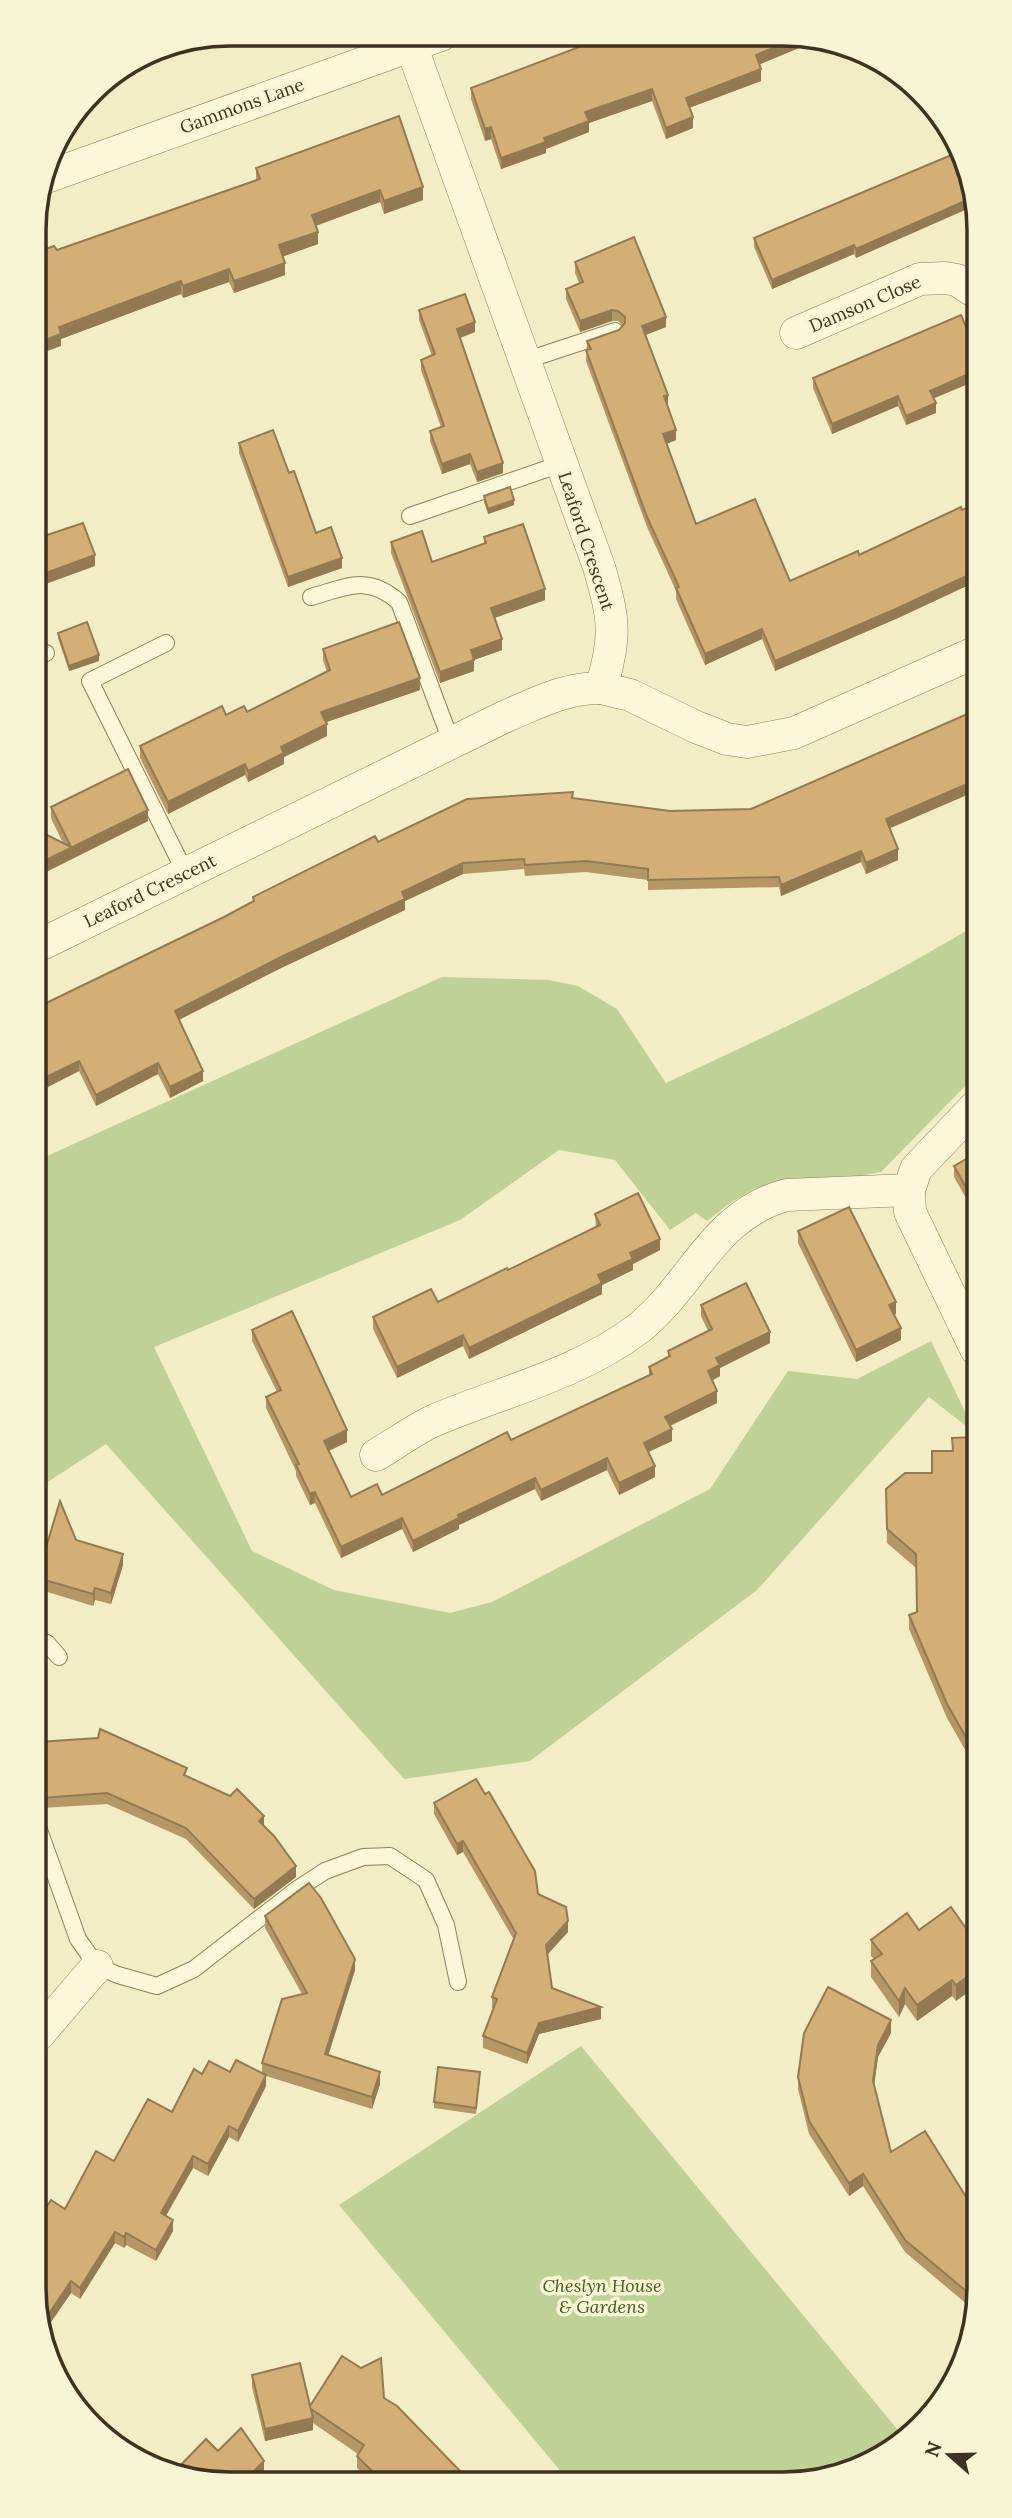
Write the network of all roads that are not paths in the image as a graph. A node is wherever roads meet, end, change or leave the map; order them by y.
1 (408, 46) edge
2 (411, 46) edge
3 (55, 174) edge
4 (967, 286) edge
5 (615, 331) edge
6 (796, 333) dead end
7 (524, 361) junction
8 (561, 464) junction
9 (410, 516) dead end
10 (311, 597) dead end
11 (166, 643) dead end
12 (967, 656) edge
13 (601, 688) junction
14 (452, 744) junction
15 (186, 874) junction
16 (46, 942) edge
17 (967, 1116) edge
18 (909, 1190) junction
19 (966, 1329) edge
20 (376, 1455) dead end
21 (46, 1643) edge
22 (59, 1657) dead end
23 (46, 1849) edge
24 (97, 1966) junction
25 (458, 1982) dead end
26 (46, 2026) edge

1 - 3 street, Gammons Lane
2 - 7 street, Leaford Crescent
4 - 6 street, Damson Close
5 - 7 lane
7 - 8 street, Leaford Crescent
8 - 9 lane
8 - 13 street, Leaford Crescent
10 - 14 lane
11 - 15 lane
12 - 13 street
13 - 14 street, Leaford Crescent
14 - 15 street, Leaford Crescent
15 - 16 street, Leaford Crescent
17 - 18 street
18 - 19 street
18 - 20 street
21 - 22 lane
23 - 24 lane
24 - 25 lane
24 - 26 street

